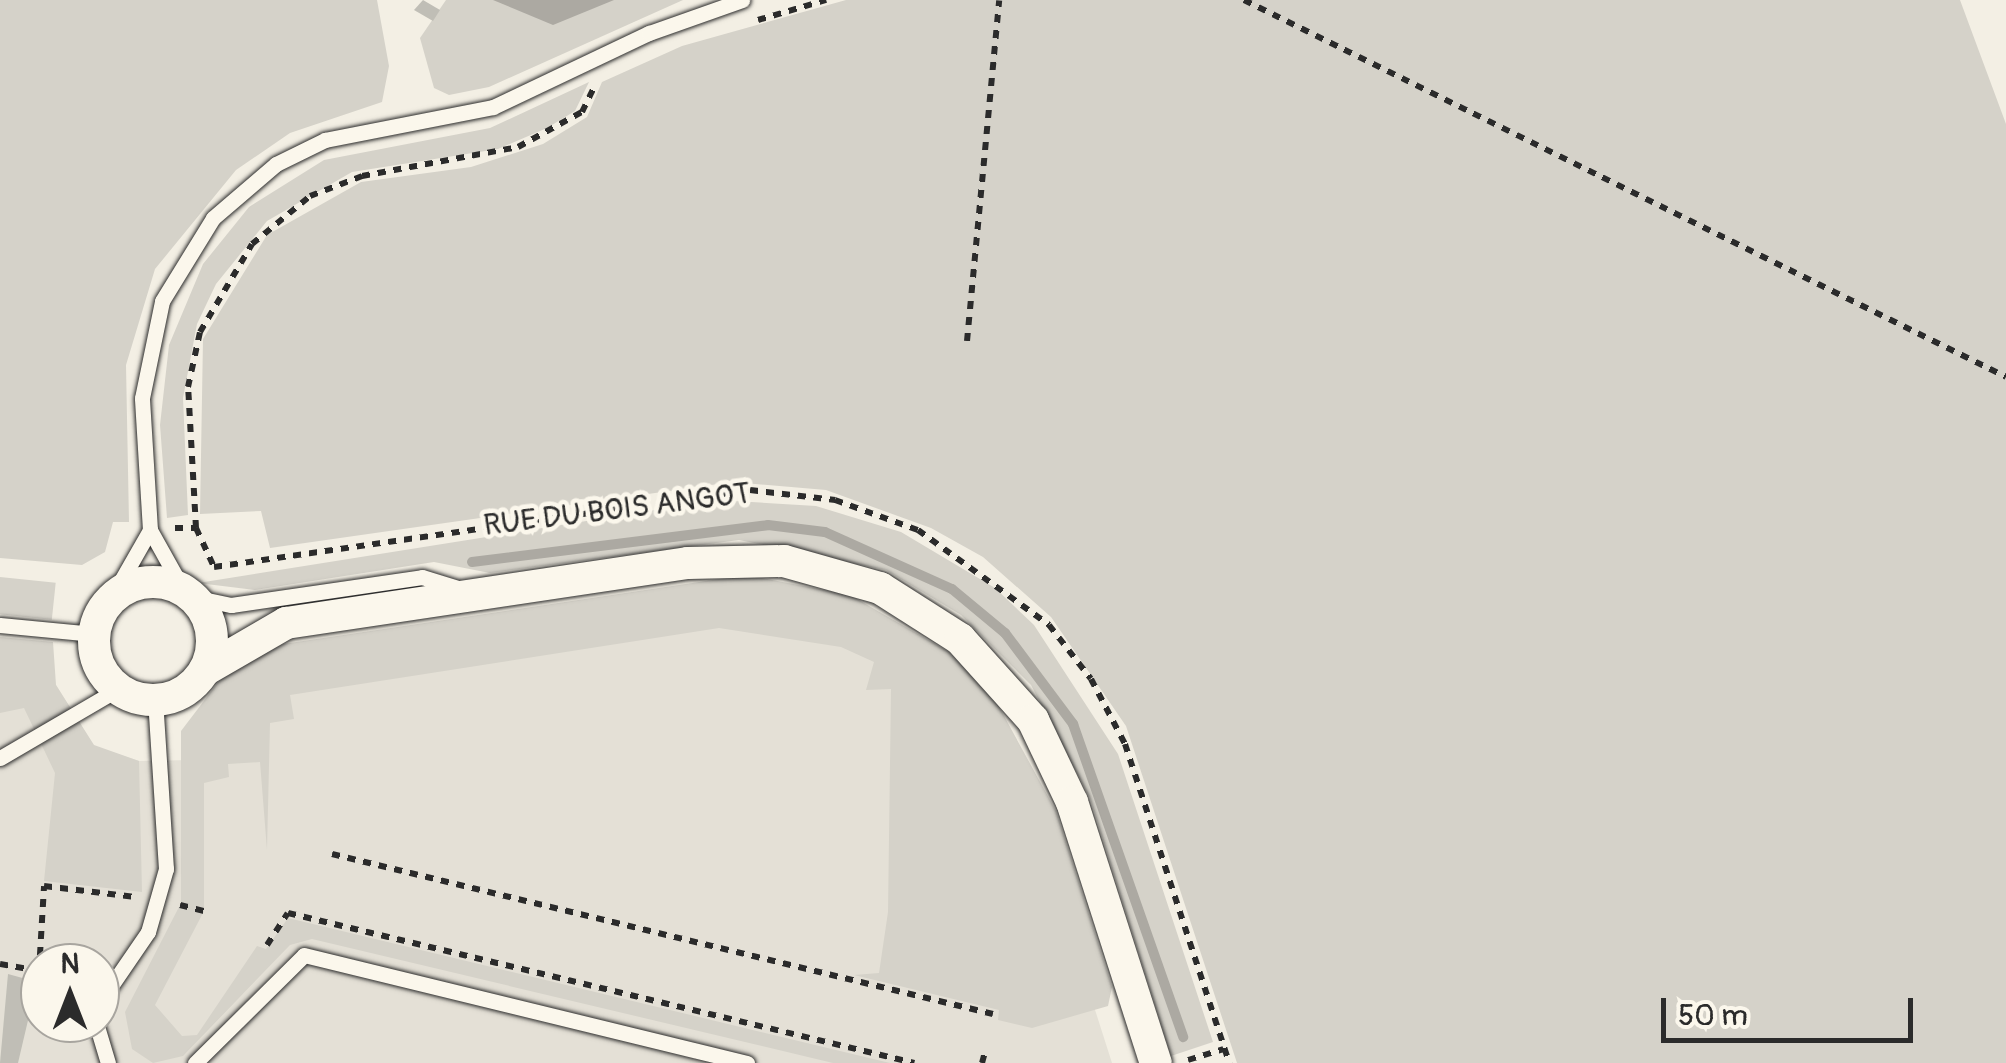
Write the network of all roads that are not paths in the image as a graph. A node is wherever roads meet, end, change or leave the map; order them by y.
1 (742, 0) edge
2 (150, 530) junction
3 (188, 594) junction
4 (480, 594) junction
5 (110, 600) junction
6 (286, 622) junction
7 (0, 625) edge
8 (94, 634) junction
9 (205, 670) junction
10 (118, 689) junction
11 (155, 700) junction
12 (0, 758) edge
13 (120, 967) edge
14 (195, 1063) edge
15 (746, 1063) edge
16 (1156, 1063) edge

1 - 2 lane
2 - 3 lane
2 - 5 lane
3 - 4 lane
3 - 5 street
3 - 6 street, RUE DU BOIS ANGOT
3 - 9 street
4 - 6 street, RUE DU BOIS ANGOT
4 - 16 street, RUE DU BOIS ANGOT
5 - 8 street
6 - 9 street, RUE DU BOIS ANGOT
7 - 8 lane
8 - 10 street
9 - 11 street
10 - 11 street
10 - 12 lane
11 - 13 lane
14 - 15 lane

